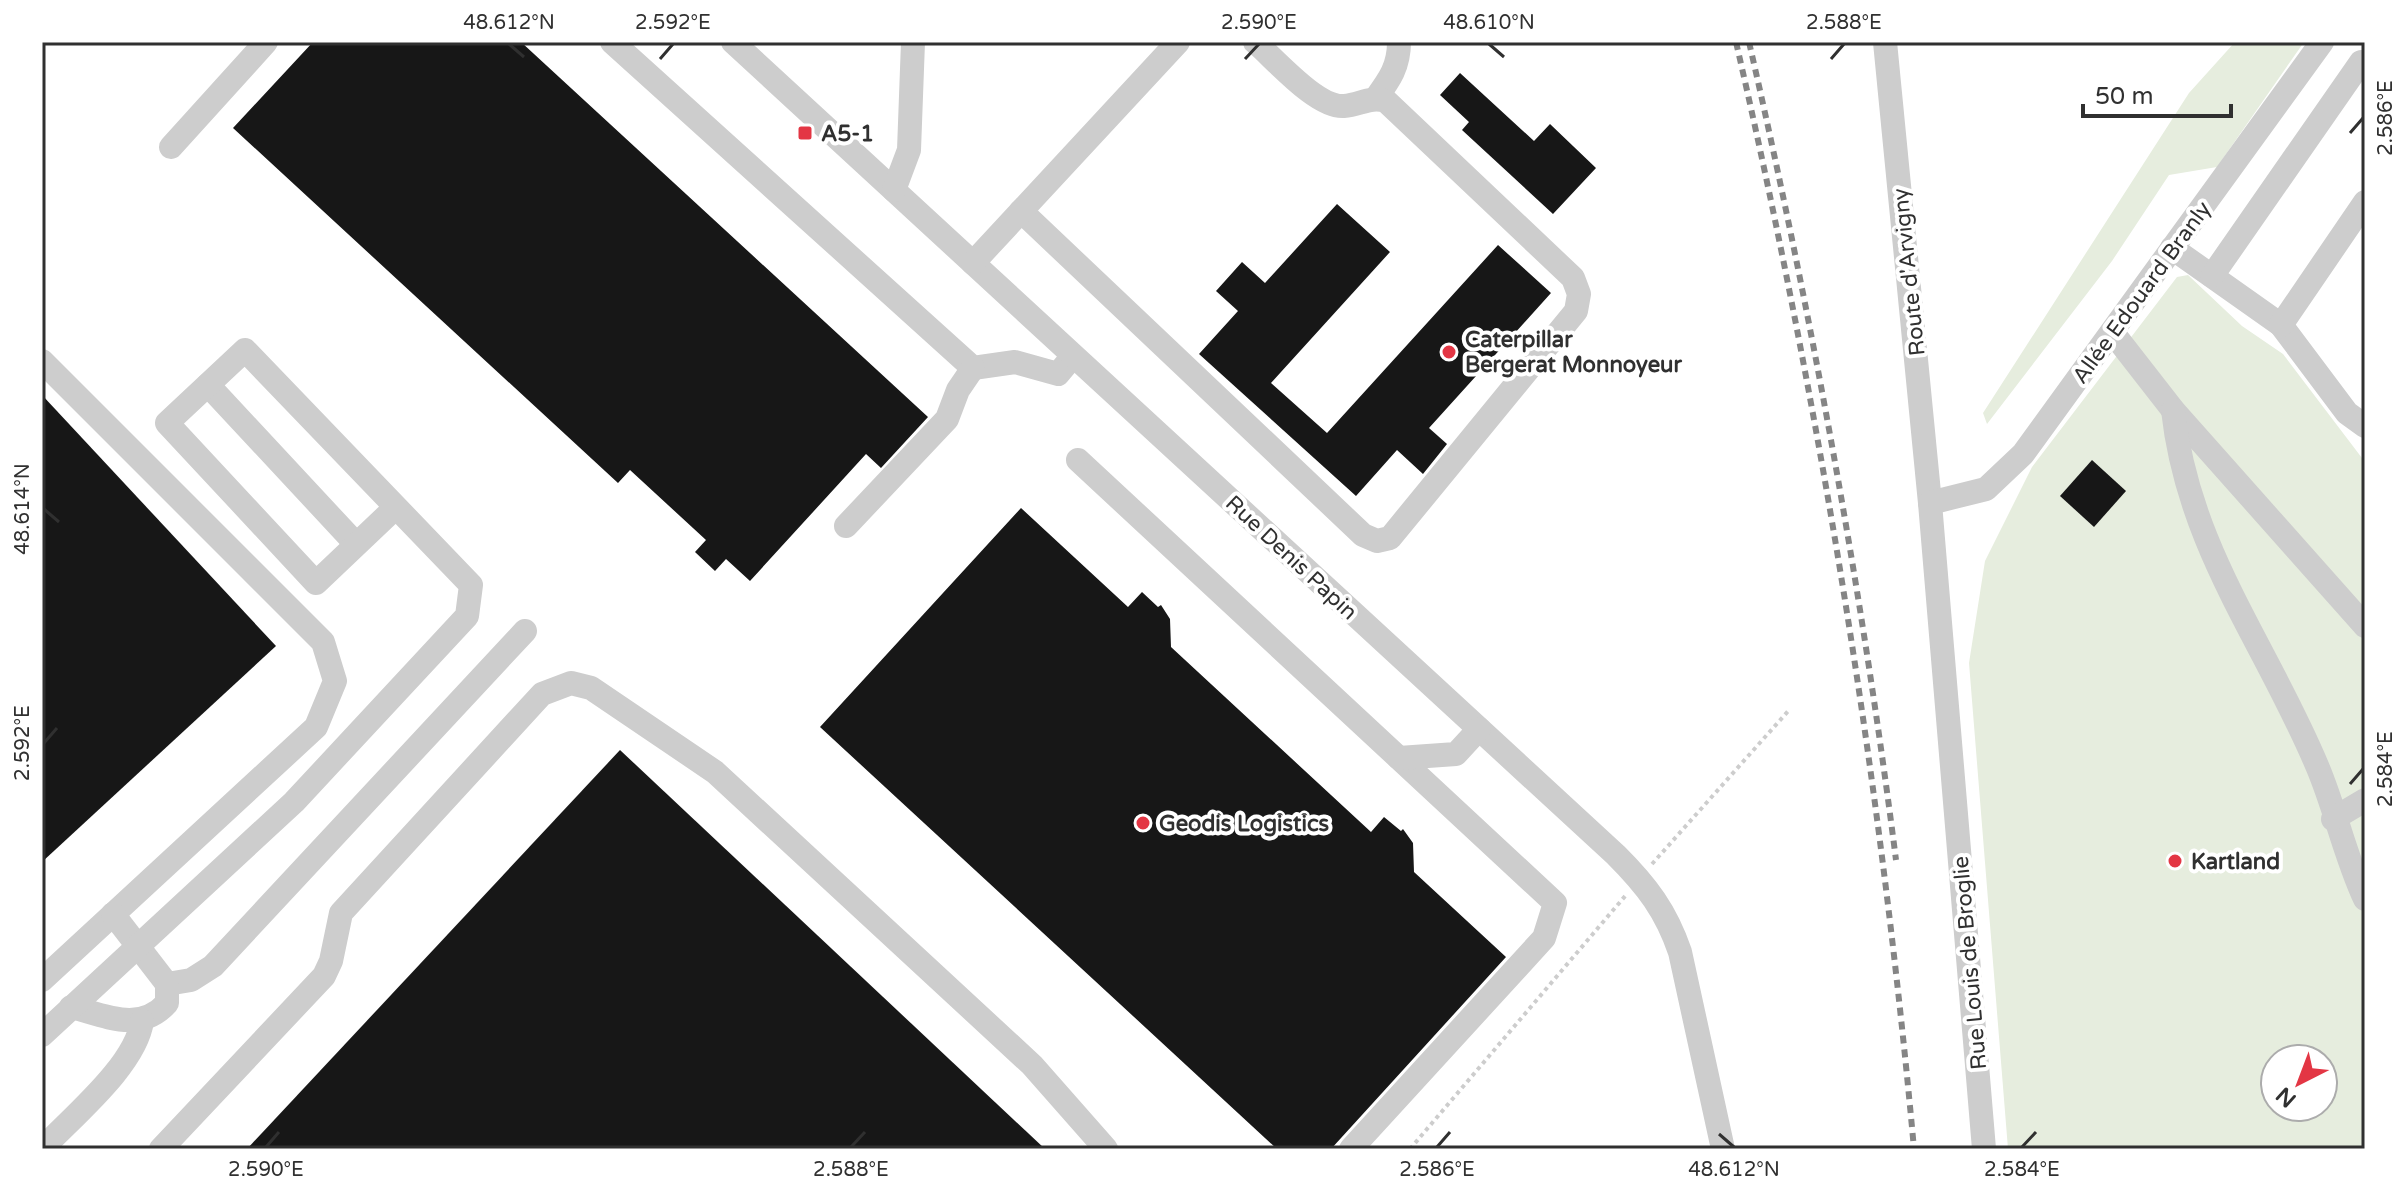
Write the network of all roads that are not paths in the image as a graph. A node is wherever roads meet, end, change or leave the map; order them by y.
1 (266, 42) edge
2 (612, 42) edge
3 (733, 42) edge
4 (913, 42) edge
5 (1178, 42) edge
6 (1255, 42) edge
7 (1399, 42) edge
8 (1885, 42) edge
9 (2322, 42) edge
10 (2361, 62) dead end
11 (1376, 98) junction
12 (171, 147) dead end
13 (894, 190) junction
14 (2365, 202) edge
15 (1021, 211) junction
16 (2172, 248) junction
17 (973, 263) junction
18 (2204, 271) junction
19 (2281, 325) junction
20 (2113, 333) junction
21 (1073, 356) junction
22 (42, 361) edge
23 (973, 368) junction
24 (208, 385) junction
25 (2173, 410) junction
26 (2365, 426) edge
27 (1078, 460) dead end
28 (1930, 503) junction
29 (396, 507) junction
30 (846, 526) dead end
31 (356, 544) junction
32 (2365, 626) edge
33 (525, 631) dead end
34 (1479, 729) junction
35 (1399, 758) junction
36 (1954, 777) joint
37 (2365, 800) edge
38 (2333, 819) junction
39 (2365, 899) edge
40 (113, 914) junction
41 (138, 946) junction
42 (42, 980) edge
43 (167, 984) junction
44 (71, 1007) junction
45 (142, 1021) junction
46 (42, 1035) edge
47 (42, 1149) edge
48 (161, 1149) edge
49 (1106, 1149) edge
50 (1351, 1149) edge
51 (1723, 1149) edge
52 (1984, 1149) edge

1 - 12 street
2 - 23 street
3 - 13 street, Rue Denis Papin
4 - 13 street
5 - 15 street
6 - 11 street
7 - 11 street
8 - 28 street, Route d'Arvigny
9 - 16 street, Allée Edouard Branly
10 - 18 street
11 - 15 street
13 - 17 street, Rue Denis Papin
14 - 19 street
15 - 17 street
16 - 18 street
16 - 20 street, Allée Edouard Branly
17 - 21 street, Rue Denis Papin
18 - 19 street
19 - 26 street
20 - 25 street
20 - 28 street, Allée Edouard Branly
21 - 23 street
21 - 34 street, Rue Denis Papin
22 - 40 street
23 - 30 street
24 - 29 street
24 - 31 street
24 - 31 street
25 - 32 street
25 - 38 street
27 - 35 street
28 - 36 street, Route d'Arvigny
29 - 31 street
29 - 41 street
33 - 43 street
34 - 35 street
34 - 51 street, Rue Denis Papin
35 - 50 street
36 - 52 street, Rue Louis de Broglie
37 - 38 street
38 - 39 street
40 - 41 street
40 - 42 street
41 - 43 street
41 - 44 street
43 - 45 street
44 - 45 street
44 - 46 street
45 - 47 street
48 - 49 street

